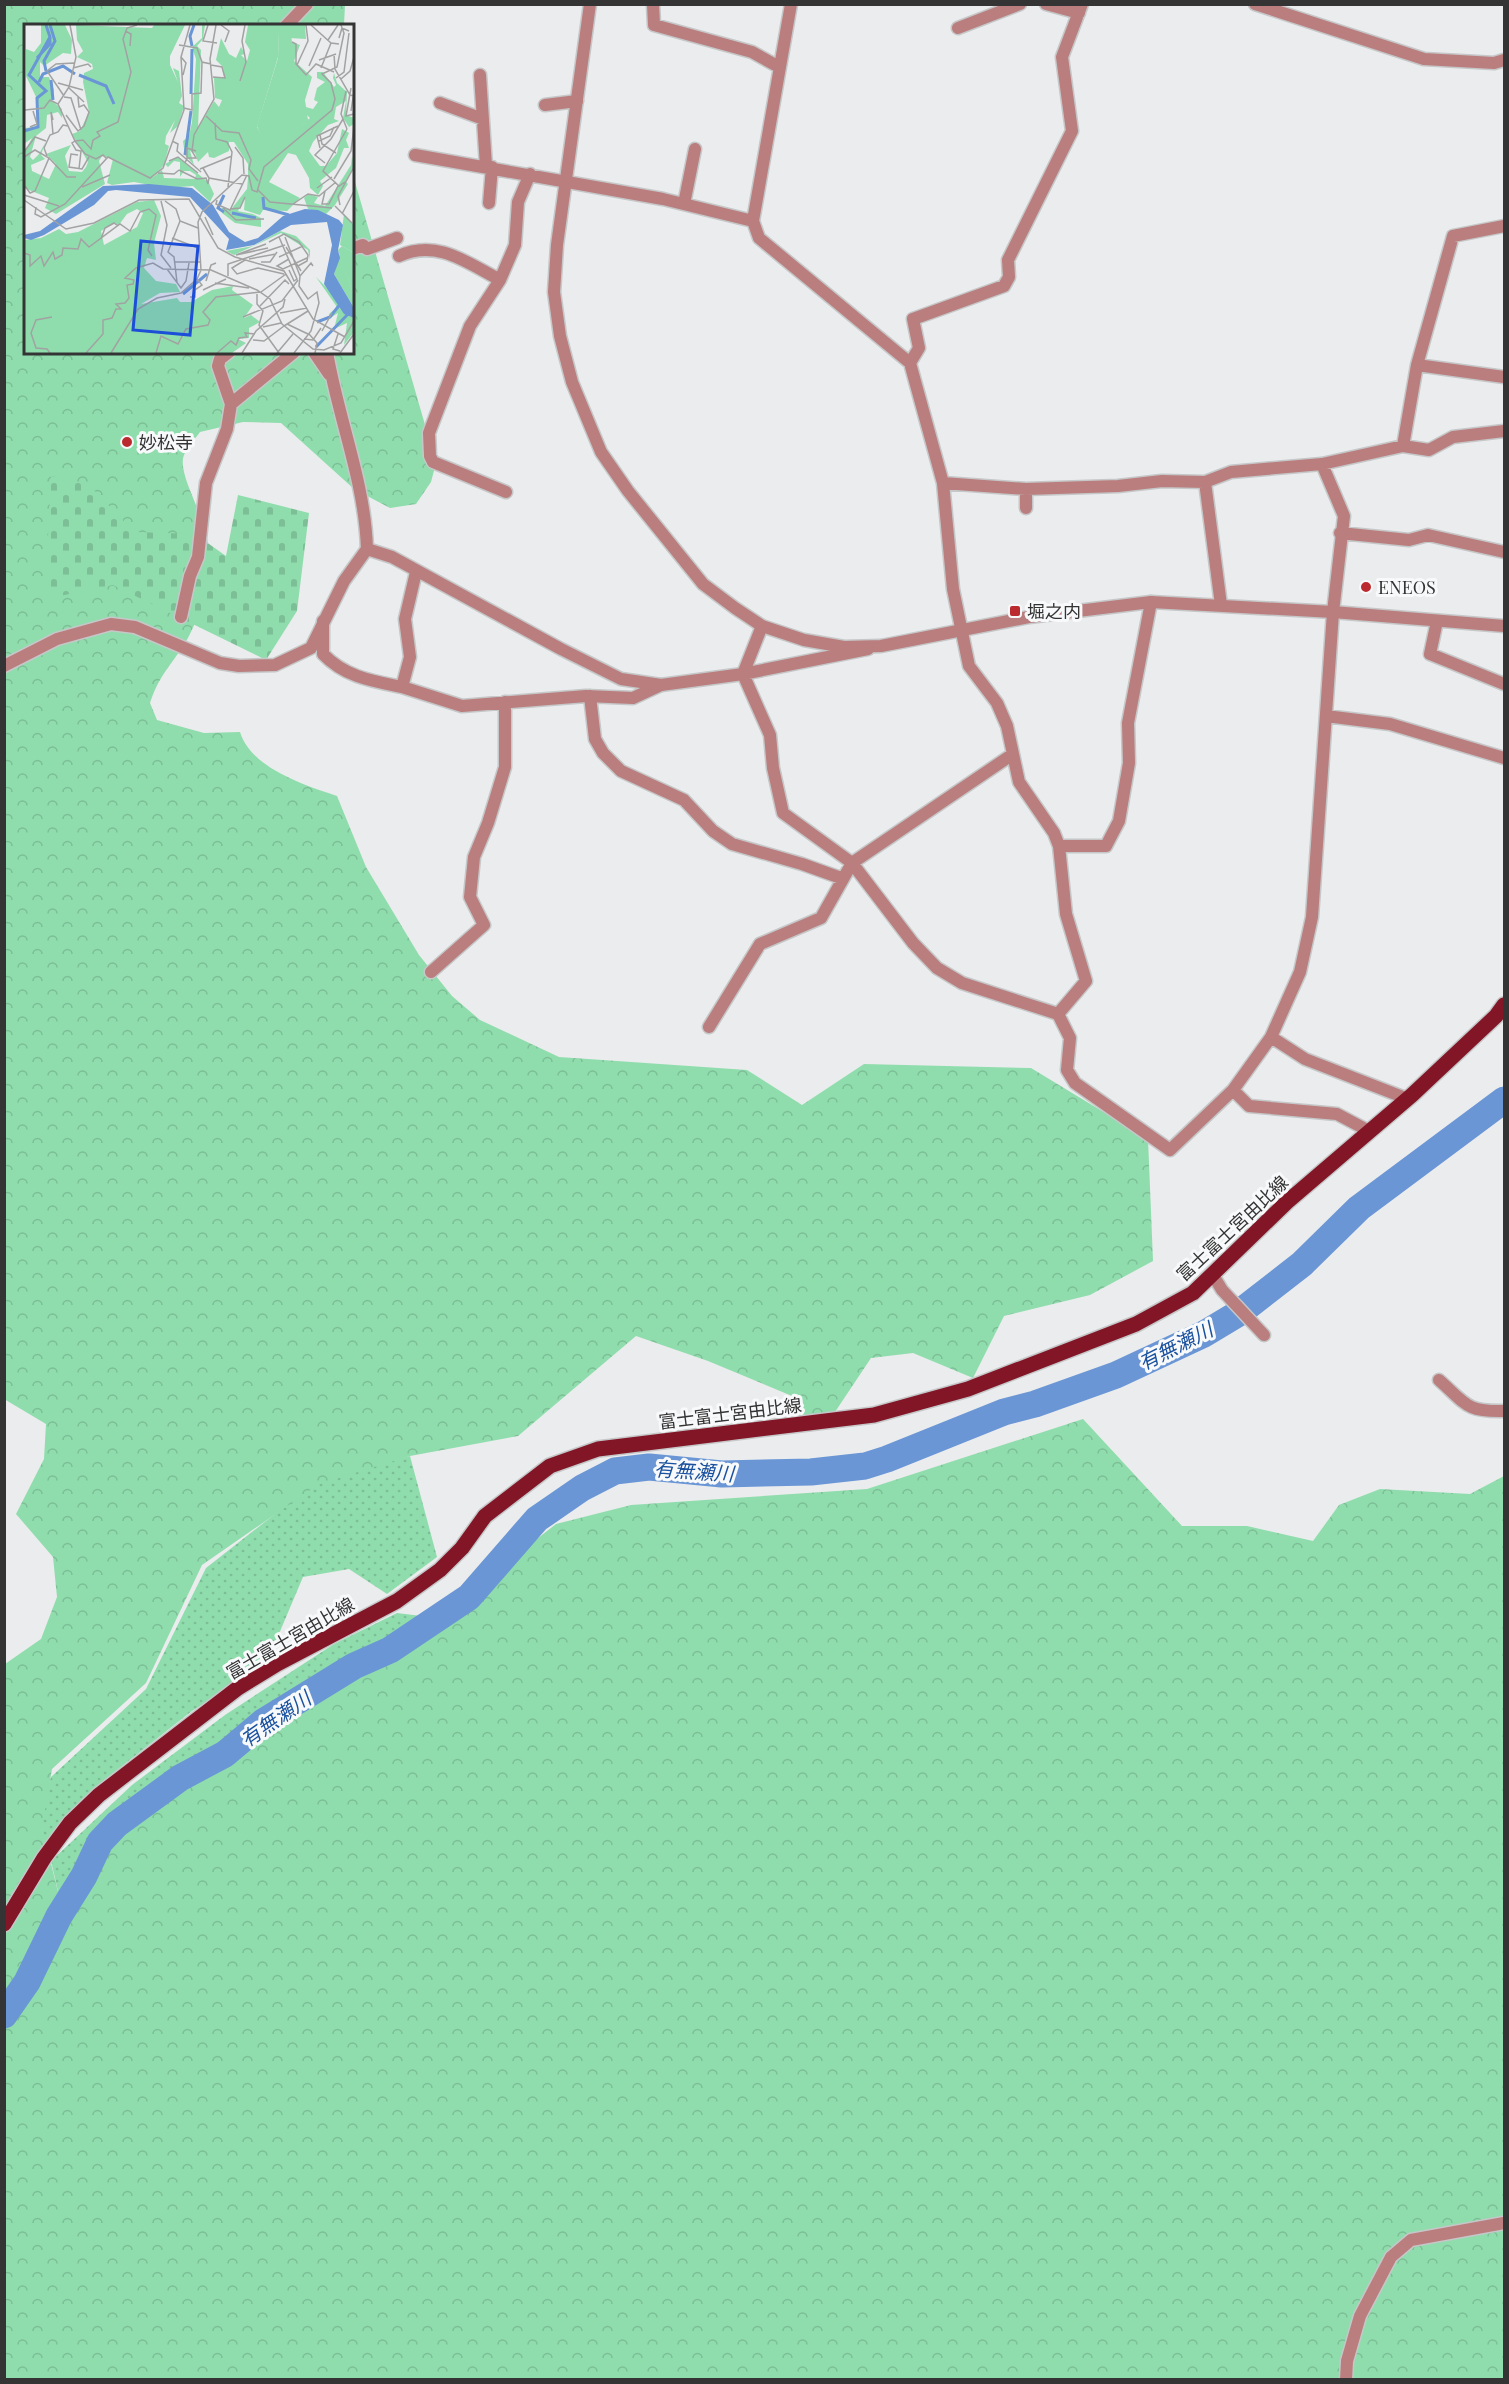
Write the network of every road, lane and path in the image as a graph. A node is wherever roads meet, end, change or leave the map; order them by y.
1 (307, 4) edge
2 (590, 4) edge
3 (653, 4) edge
4 (791, 4) edge
5 (1020, 4) edge
6 (1046, 4) edge
7 (1255, 4) edge
8 (1080, 9) edge
9 (288, 24) edge
10 (958, 28) dead end
11 (1504, 60) edge
12 (779, 67) junction
13 (480, 75) dead end
14 (577, 101) junction
15 (440, 103) dead end
16 (545, 105) dead end
17 (483, 119) junction
18 (695, 149) dead end
19 (415, 155) dead end
20 (489, 167) junction
21 (530, 174) junction
22 (566, 180) junction
23 (489, 203) dead end
24 (684, 204) junction
25 (753, 221) junction
26 (1504, 226) edge
27 (398, 238) dead end
28 (354, 248) edge
29 (399, 256) dead end
30 (500, 280) junction
31 (226, 354) edge
32 (292, 354) edge
33 (315, 354) edge
34 (327, 354) edge
35 (910, 363) junction
36 (1418, 365) junction
37 (1504, 377) edge
38 (331, 378) junction
39 (231, 404) junction
40 (1504, 431) edge
41 (1402, 446) junction
42 (1322, 464) junction
43 (1204, 482) junction
44 (943, 483) junction
45 (1026, 489) junction
46 (506, 492) dead end
47 (1026, 508) dead end
48 (1340, 533) junction
49 (367, 549) junction
50 (1504, 552) edge
51 (416, 572) junction
52 (1152, 602) junction
53 (1221, 605) junction
54 (1333, 612) junction
55 (181, 617) dead end
56 (324, 620) junction
57 (1437, 621) junction
58 (762, 626) junction
59 (1504, 627) edge
60 (960, 631) junction
61 (881, 646) junction
62 (4, 666) edge
63 (743, 674) junction
64 (1504, 684) edge
65 (661, 685) junction
66 (402, 687) junction
67 (590, 696) junction
68 (505, 702) junction
69 (1326, 716) junction
70 (1013, 754) junction
71 (1504, 758) edge
72 (1059, 846) junction
73 (852, 862) junction
74 (841, 878) junction
75 (431, 972) dead end
76 (1504, 1005) edge
77 (1058, 1014) junction
78 (709, 1027) dead end
79 (1271, 1037) junction
80 (1233, 1090) junction
81 (1408, 1099) junction
82 (1369, 1131) junction
83 (1213, 1275) junction
84 (1264, 1335) dead end
85 (1439, 1380) dead end
86 (1504, 1411) edge
87 (4, 1924) edge
88 (1504, 2223) edge
89 (1346, 2379) edge

1 - 9 street
2 - 14 street
3 - 12 street
4 - 12 street
5 - 10 street
6 - 8 street
7 - 11 street
8 - 35 street
12 - 25 street
13 - 17 street
14 - 16 street
14 - 22 street
15 - 17 street
17 - 20 street
18 - 24 street
19 - 20 street
20 - 21 street
20 - 23 street
21 - 22 street
21 - 30 street
22 - 24 street
22 - 58 street
24 - 25 street
25 - 35 street
26 - 36 street
27 - 28 street
29 - 30 street
30 - 46 street
31 - 39 street
32 - 39 street
33 - 38 street
34 - 38 street
35 - 44 street
36 - 37 street
36 - 41 street
38 - 49 street
39 - 55 street
40 - 41 street
41 - 42 street
42 - 43 street
42 - 48 street
43 - 45 street
43 - 53 street
44 - 45 street
44 - 60 street
45 - 47 street
48 - 50 street
48 - 54 street
49 - 51 street
49 - 56 street
51 - 65 street
51 - 66 street
52 - 53 street
52 - 60 street
52 - 72 street
53 - 54 street
54 - 57 street
54 - 69 street
56 - 62 street
56 - 66 street
57 - 59 street
57 - 64 street
58 - 61 street
58 - 63 street
60 - 61 street
60 - 70 street
61 - 63 street
63 - 65 street
63 - 73 street
65 - 67 street
66 - 68 street
67 - 68 street
67 - 74 street
68 - 75 street
69 - 71 street
69 - 79 street
70 - 72 street
70 - 73 street
72 - 77 street
73 - 74 street
73 - 77 street
74 - 78 street
76 - 81 main road, 富士富士宮由比線
77 - 80 street
79 - 80 street
79 - 81 street
80 - 82 street
81 - 82 main road, 富士富士宮由比線
82 - 83 main road, 富士富士宮由比線
83 - 84 street
83 - 87 main road, 富士富士宮由比線
85 - 86 street
88 - 89 street

